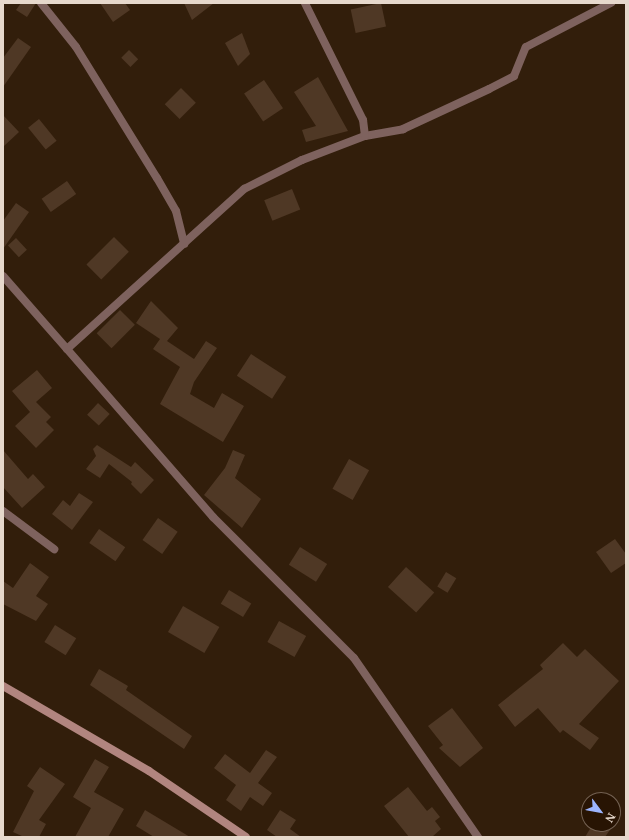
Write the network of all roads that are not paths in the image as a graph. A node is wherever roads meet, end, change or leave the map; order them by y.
1 (41, 3) edge
2 (305, 3) edge
3 (611, 3) edge
4 (365, 136) junction
5 (184, 244) junction
6 (3, 276) edge
7 (67, 349) junction
8 (3, 511) edge
9 (54, 549) dead end
10 (3, 686) edge
11 (246, 837) edge
12 (478, 837) edge

1 - 5 street
2 - 4 street
3 - 4 street
4 - 5 street
5 - 7 street
6 - 7 street
7 - 12 street
8 - 9 street
10 - 11 street

